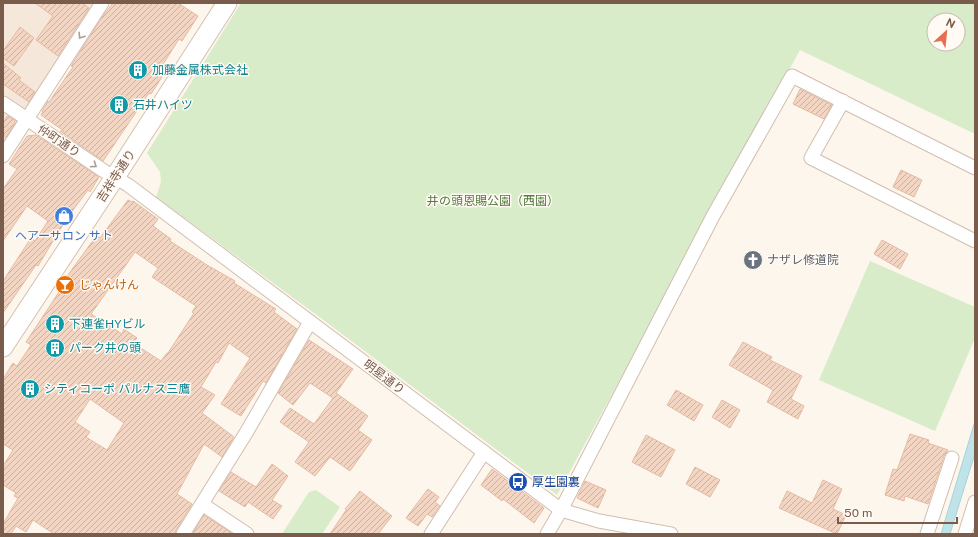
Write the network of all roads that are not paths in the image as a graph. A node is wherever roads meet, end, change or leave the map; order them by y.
1 (102, 3) edge
2 (227, 3) edge
3 (843, 101) junction
4 (3, 103) edge
5 (27, 119) junction
6 (3, 156) edge
7 (975, 168) edge
8 (115, 178) junction
9 (975, 241) edge
10 (310, 322) junction
11 (3, 347) edge
12 (484, 452) junction
13 (952, 458) dead end
14 (975, 502) edge
15 (202, 504) junction
16 (561, 510) junction
17 (649, 532) edge
18 (183, 534) edge
19 (247, 534) edge
20 (431, 534) edge
21 (547, 534) edge
22 (671, 534) edge
23 (927, 534) edge
24 (965, 534) edge

1 -> 5 street
2 - 8 main road, 吉祥寺通り
3 - 7 street
3 - 9 street
3 - 16 street
4 - 5 street, 仲町通り
5 - 6 street
5 -> 8 street, 仲町通り
8 - 10 street, 明星通り
8 - 11 main road, 吉祥寺通り
10 - 12 street, 明星通り
10 - 15 street
12 - 16 street, 明星通り
12 - 20 street
13 - 23 street
14 - 24 street
15 - 18 street
15 - 19 street
16 - 17 street, 明星通り
16 - 21 street
17 - 22 street, 明星通り

